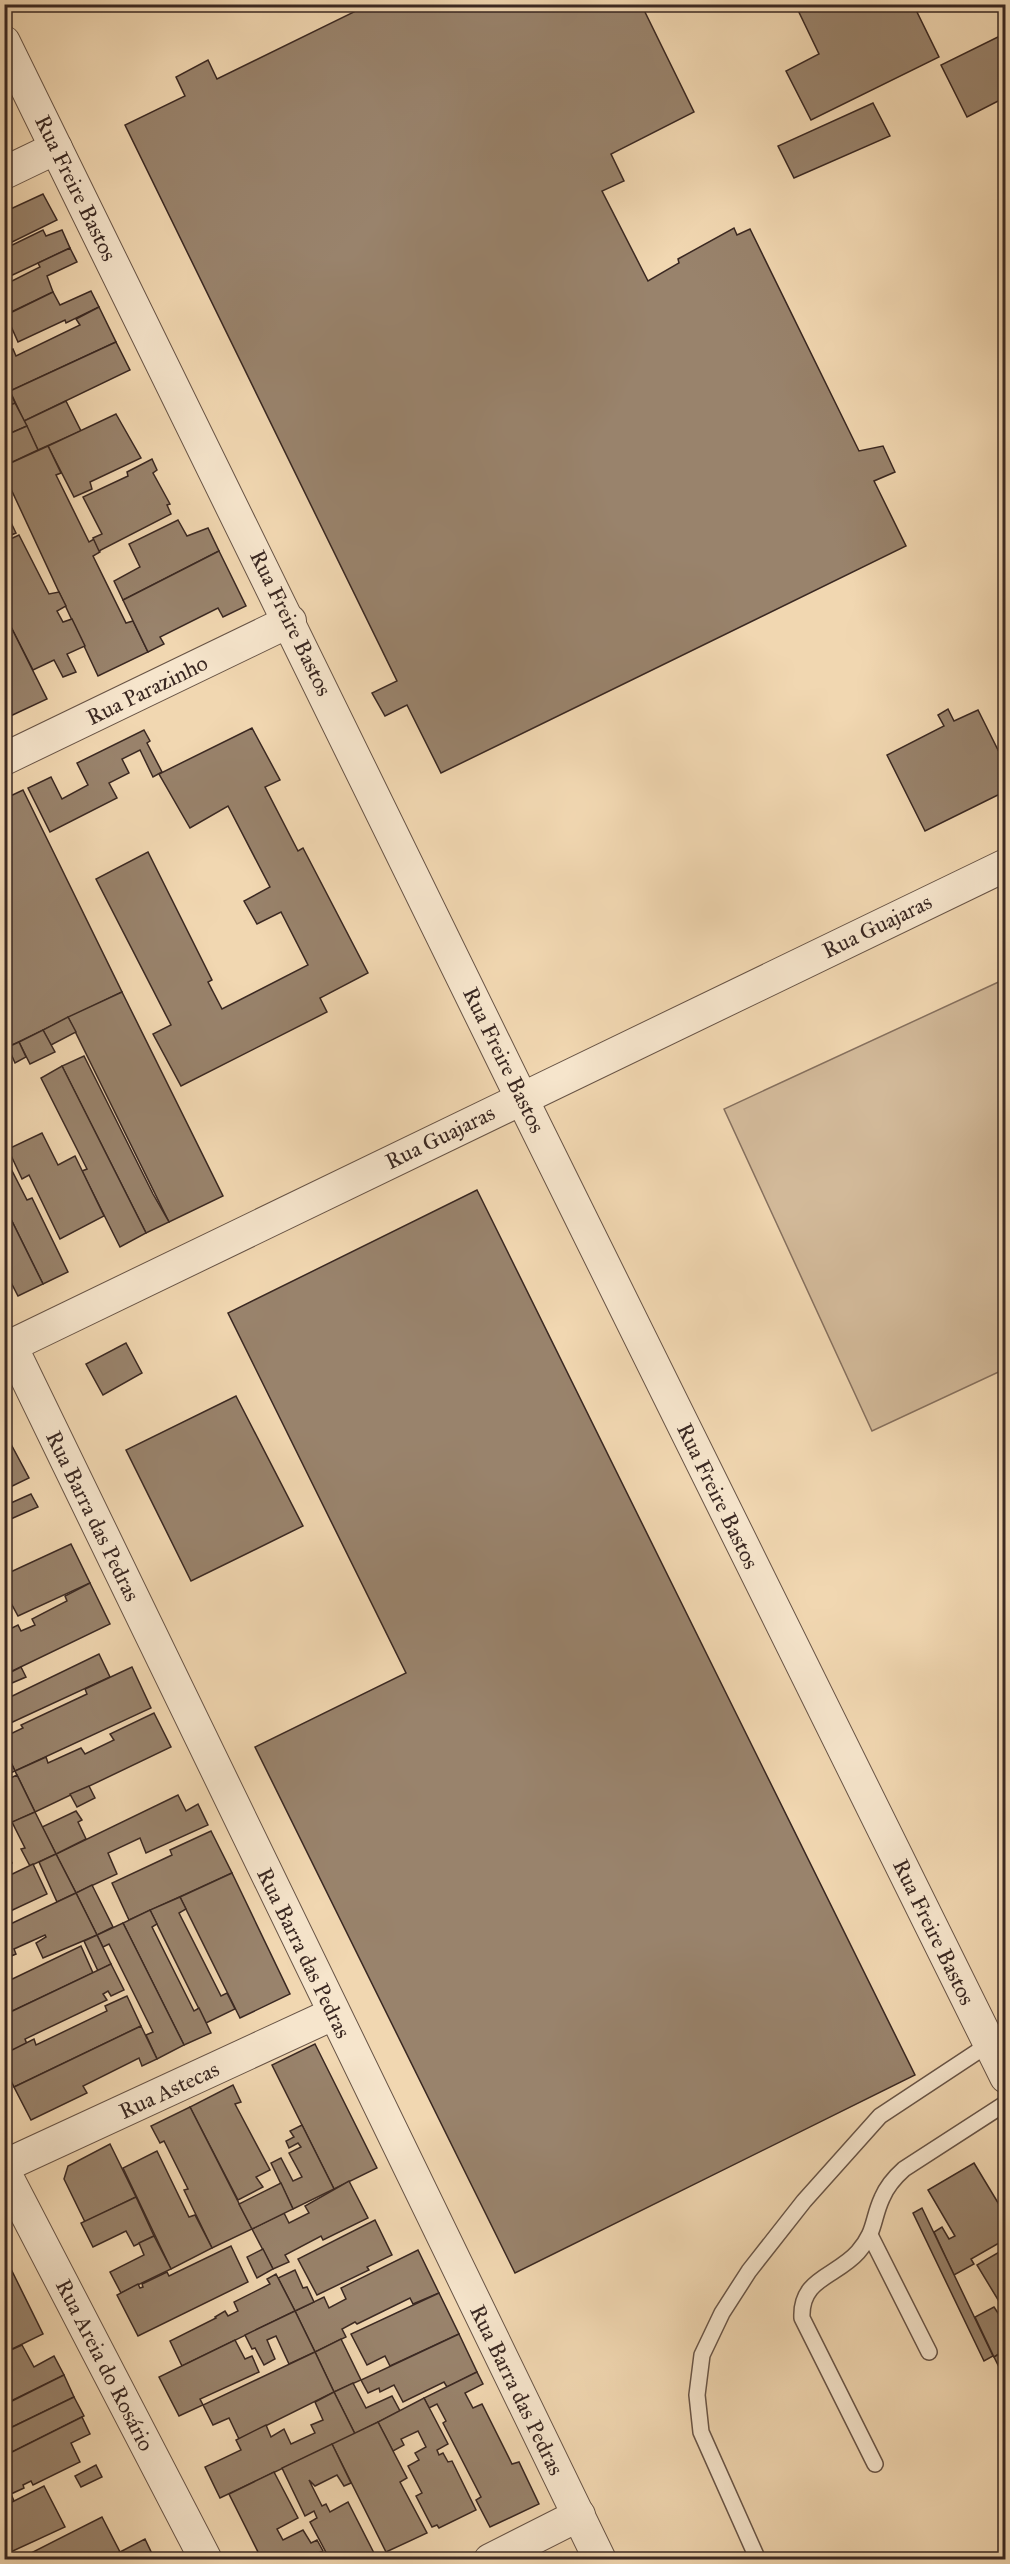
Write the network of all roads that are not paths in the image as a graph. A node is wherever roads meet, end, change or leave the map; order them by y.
1 (4, 42) edge
2 (56, 148) junction
3 (4, 173) edge
4 (290, 621) junction
5 (4, 759) edge
6 (1005, 865) edge
7 (521, 1097) junction
8 (8, 1347) edge
9 (333, 2014) junction
10 (989, 2044) junction
11 (1005, 2077) edge
12 (1005, 2103) edge
13 (4, 2169) edge
14 (871, 2237) junction
15 (929, 2352) dead end
16 (875, 2464) dead end
17 (579, 2515) junction
18 (206, 2559) edge
19 (490, 2559) edge
20 (600, 2559) edge
21 (758, 2559) edge

1 - 2 street, Rua Freire Bastos
2 - 3 street
2 - 4 street, Rua Freire Bastos
4 - 5 street, Rua Parazinho
4 - 7 street, Rua Freire Bastos
6 - 7 street, Rua Guajaras
7 - 8 street, Rua Guajaras
7 - 10 street, Rua Freire Bastos
8 - 9 street, Rua Barra das Pedras
9 - 13 street, Rua Astecas
9 - 17 street, Rua Barra das Pedras
10 - 11 street, Rua Freire Bastos
10 - 21 lane
12 - 14 lane
13 - 18 street, Rua Areia do Rosário
14 - 15 lane
14 - 16 lane
17 - 19 street
17 - 20 street, Rua Barra das Pedras

